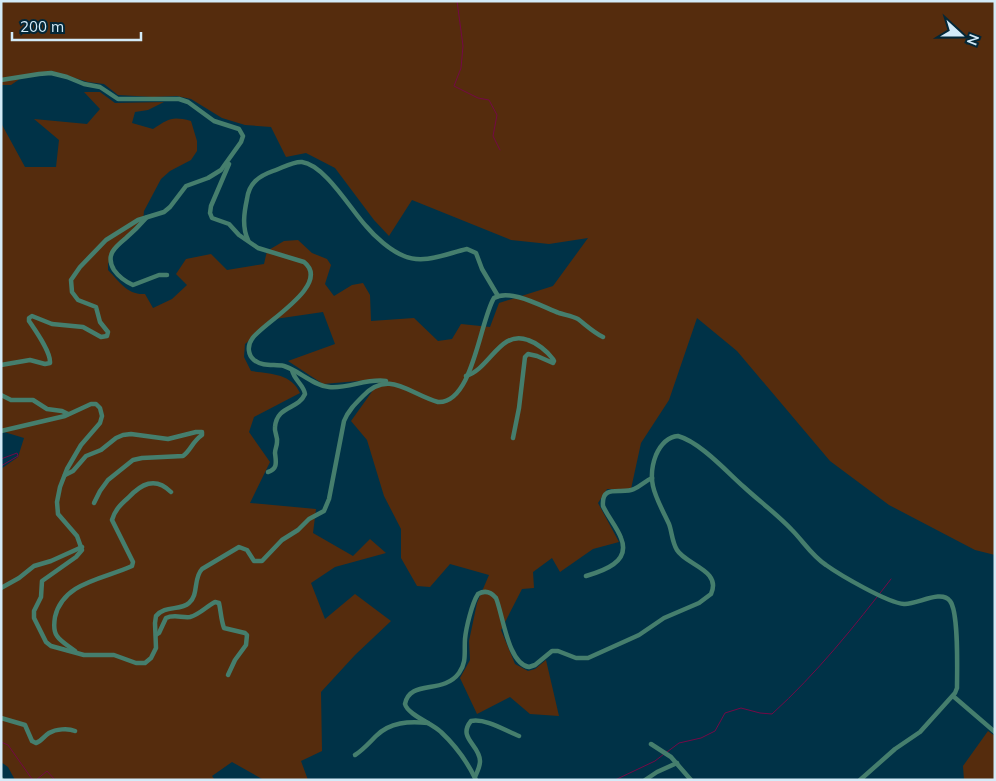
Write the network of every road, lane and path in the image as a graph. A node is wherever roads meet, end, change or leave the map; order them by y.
1 (1, 80) edge
2 (230, 159) junction
3 (146, 218) junction
4 (248, 240) junction
5 (167, 275) dead end
6 (498, 296) junction
7 (603, 337) dead end
8 (1, 366) edge
9 (292, 370) junction
10 (466, 376) junction
11 (390, 382) junction
12 (1, 395) edge
13 (68, 414) junction
14 (1, 431) edge
15 (513, 438) dead end
16 (268, 472) dead end
17 (65, 474) junction
18 (652, 478) junction
19 (171, 492) dead end
20 (94, 503) dead end
21 (82, 547) junction
22 (586, 576) dead end
23 (1, 588) edge
24 (156, 635) junction
25 (76, 652) junction
26 (228, 675) dead end
27 (953, 696) junction
28 (1, 718) edge
29 (430, 723) junction
30 (75, 731) dead end
31 (995, 732) edge
32 (520, 736) dead end
33 (652, 744) dead end
34 (355, 755) dead end
35 (677, 763) junction
36 (475, 778) edge
37 (645, 780) edge
38 (691, 780) edge
39 (860, 780) edge

1 - 2 street
2 - 3 street
2 - 4 street
3 - 5 street
3 - 8 street
4 - 6 street
4 - 9 street
6 - 7 street
6 - 10 street
9 - 11 street
9 - 16 street
10 - 11 street
10 - 15 street
11 - 24 street
12 - 13 street
13 - 14 street
13 - 17 street
17 - 20 street
17 - 21 street
18 - 22 street
18 - 27 street
18 - 29 street
19 - 25 street
21 - 23 street
21 - 25 street
24 - 25 street
24 - 26 street
27 - 31 street
27 - 39 street
28 - 30 street
29 - 34 street
29 - 36 street
32 - 36 street
33 - 35 street
35 - 37 street
35 - 38 street

